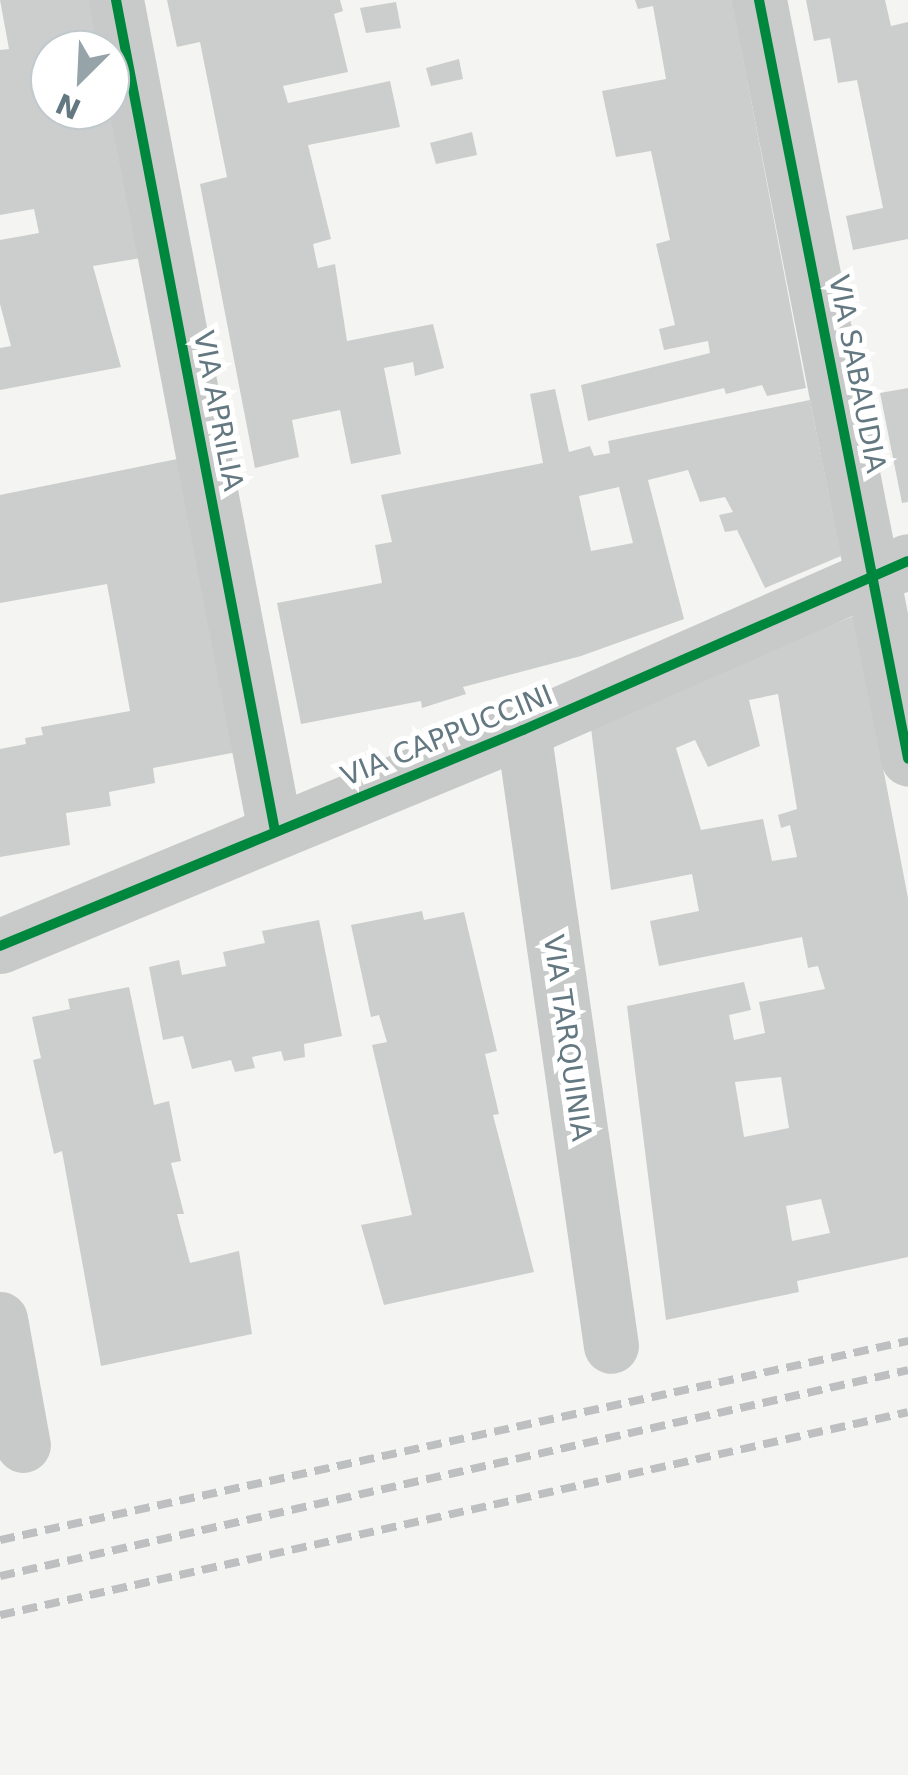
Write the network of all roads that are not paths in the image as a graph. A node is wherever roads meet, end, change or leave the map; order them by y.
1 (116, 0) edge
2 (759, 0) edge
3 (891, 570) edge
4 (523, 730) junction
5 (908, 758) edge
6 (275, 831) junction
7 (0, 946) edge
8 (0, 1320) edge
9 (611, 1346) dead end
10 (23, 1446) dead end

1 - 6 street, VIA APRILIA
2 - 3 street, VIA SABAUDIA
3 - 4 street, VIA CAPPUCCINI
3 - 5 street, VIA SABAUDIA
4 - 6 street, VIA CAPPUCCINI
4 - 9 street, VIA TARQUINIA
6 - 7 street, VIA CAPPUCCINI
8 - 10 street

